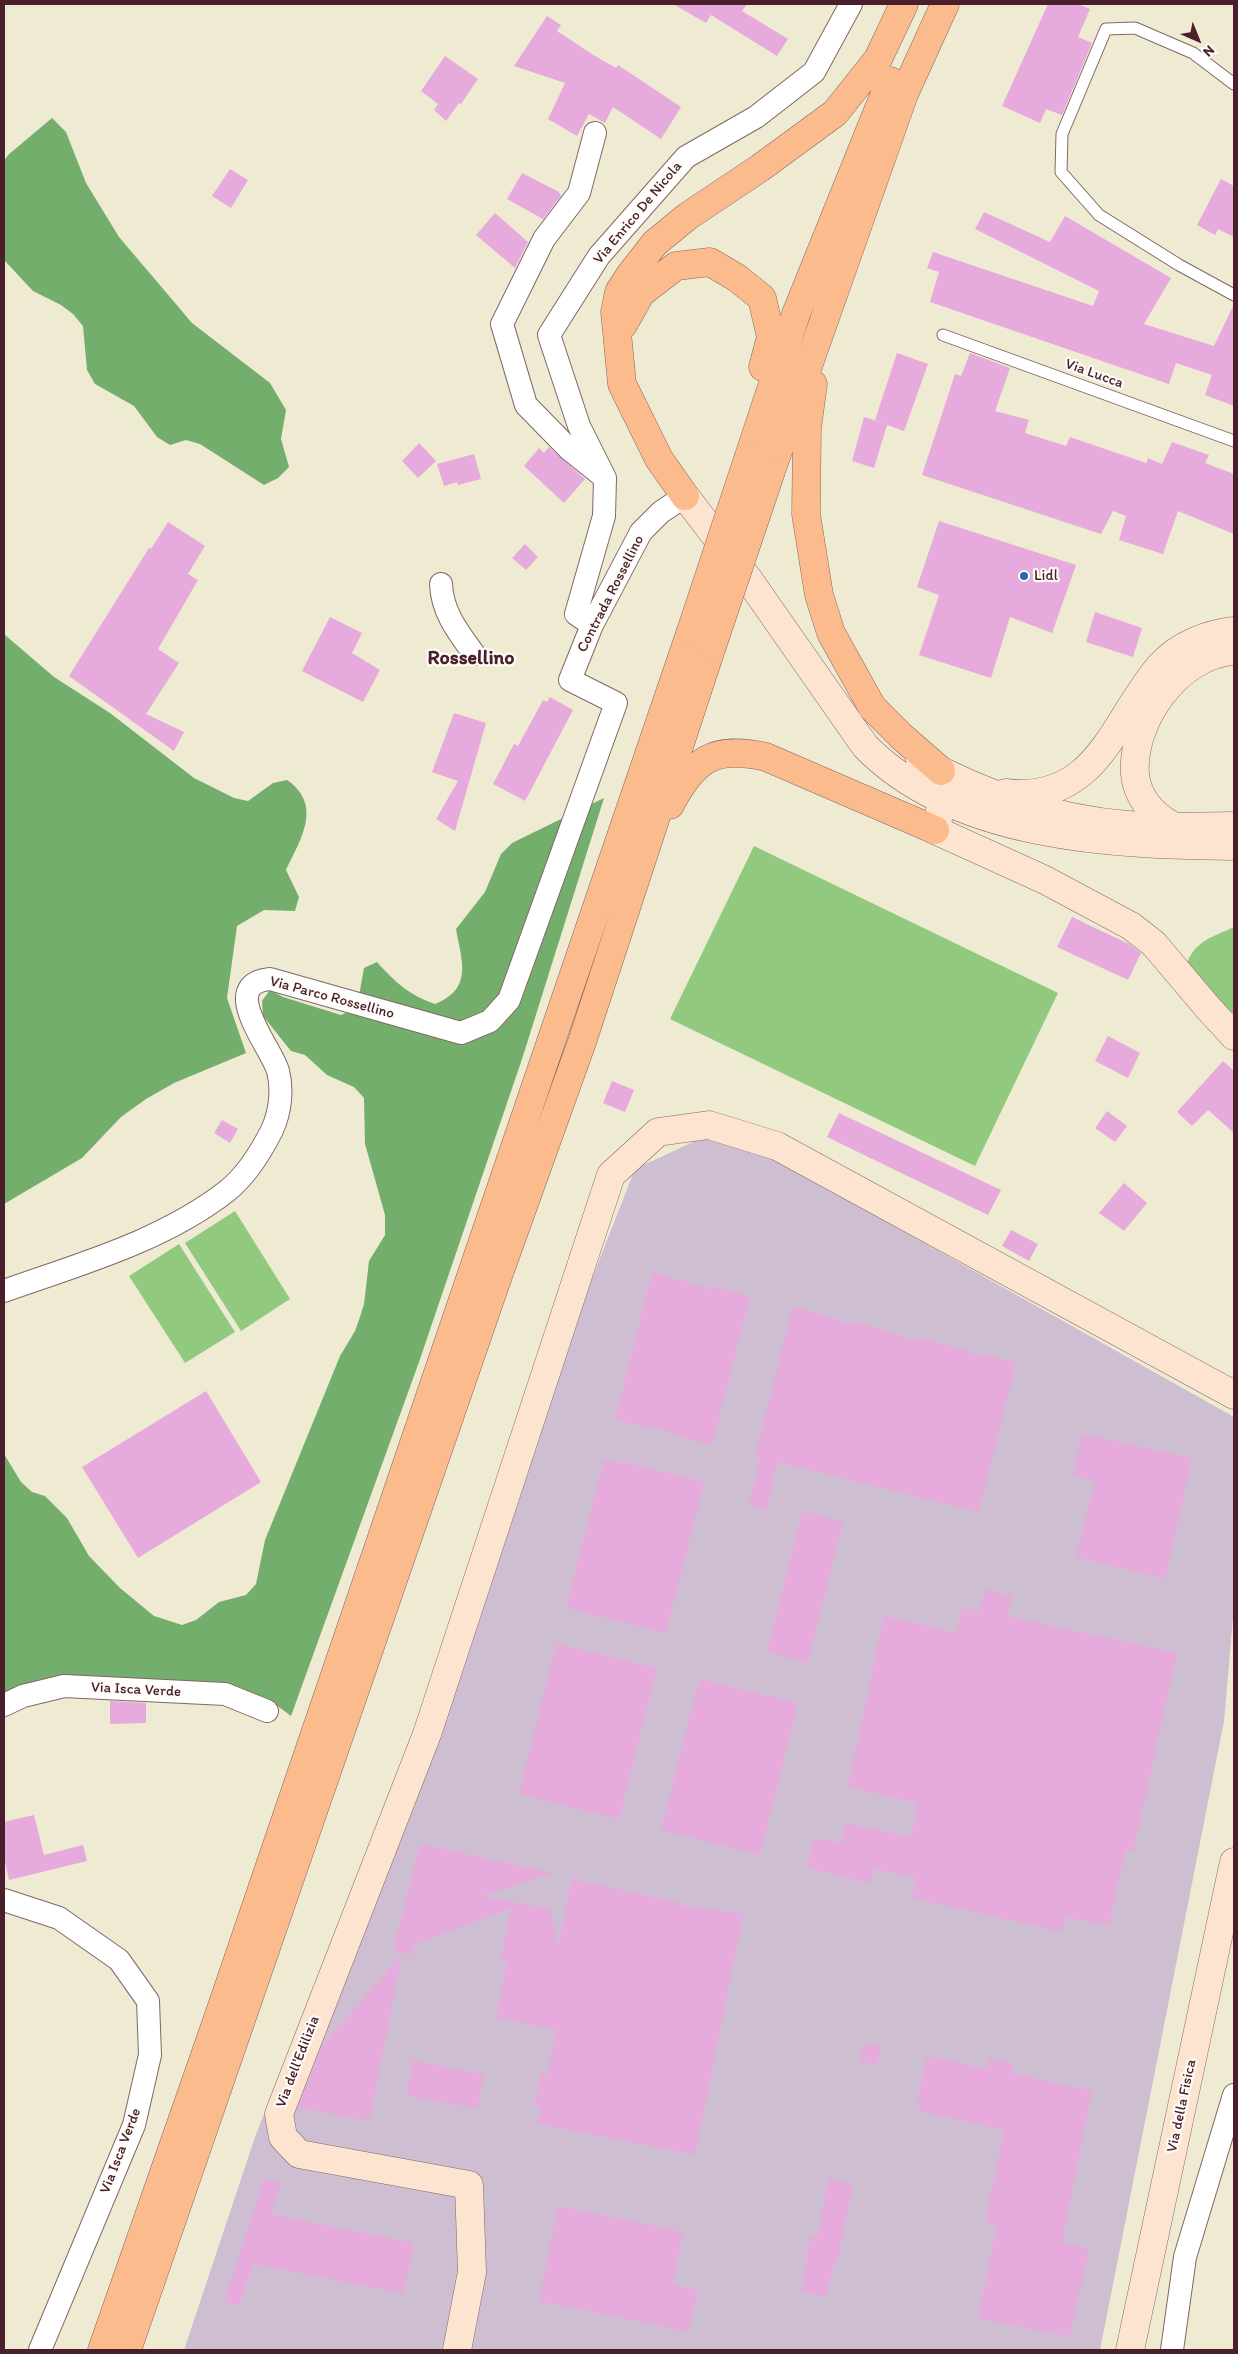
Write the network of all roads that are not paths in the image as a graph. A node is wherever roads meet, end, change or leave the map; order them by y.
1 (851, 4) edge
2 (904, 4) edge
3 (922, 4) edge
4 (945, 4) edge
5 (1234, 84) edge
6 (595, 133) dead end
7 (1234, 296) edge
8 (821, 325) junction
9 (943, 335) dead end
10 (616, 337) junction
11 (764, 406) junction
12 (1234, 441) edge
13 (760, 463) junction
14 (605, 478) junction
15 (685, 496) junction
16 (441, 584) dead end
17 (592, 626) junction
18 (1234, 631) edge
19 (700, 641) junction
20 (1234, 651) edge
21 (474, 654) dead end
22 (570, 680) joint
23 (826, 688) junction
24 (941, 771) junction
25 (978, 787) junction
26 (943, 801) junction
27 (1234, 826) edge
28 (934, 830) junction
29 (1168, 836) junction
30 (1234, 846) edge
31 (640, 867) junction
32 (1209, 1009) junction
33 (1234, 1020) edge
34 (1234, 1036) edge
35 (4, 1291) edge
36 (1234, 1395) edge
37 (4, 1705) edge
38 (267, 1711) dead end
39 (1234, 1862) edge
40 (4, 1900) edge
41 (1234, 2095) edge
42 (40, 2350) edge
43 (102, 2350) edge
44 (127, 2350) edge
45 (457, 2350) edge
46 (1130, 2350) edge
47 (1172, 2350) edge

1 - 14 street, Via Enrico De Nicola
2 - 10 highway
3 - 11 highway
4 - 8 highway
5 - 7 lane
6 - 14 street
8 - 13 highway
8 - 24 highway
9 - 12 lane, Via Lucca
10 - 11 highway
10 - 15 highway
11 - 13 highway
13 - 19 highway, bridge
14 - 17 street
15 - 17 street, Contrada Rossellino
15 - 23 street
16 - 21 street
17 - 22 street, Contrada Rossellino
18 - 25 street
19 - 31 highway
19 - 43 highway
20 - 29 street
22 - 35 street, Via Parco Rossellino
23 - 24 street
23 - 26 street
24 - 25 street
25 - 29 street
26 - 28 street
26 - 29 street
27 - 29 street
28 - 31 highway
28 - 32 street
29 - 30 street
31 - 44 highway
32 - 33 street
32 - 34 street
36 - 45 street, Via dell'Edilizia
37 - 38 street, Via Isca Verde
39 - 46 street, Via della Fisica
40 - 42 street, Via Isca Verde
41 - 47 street

